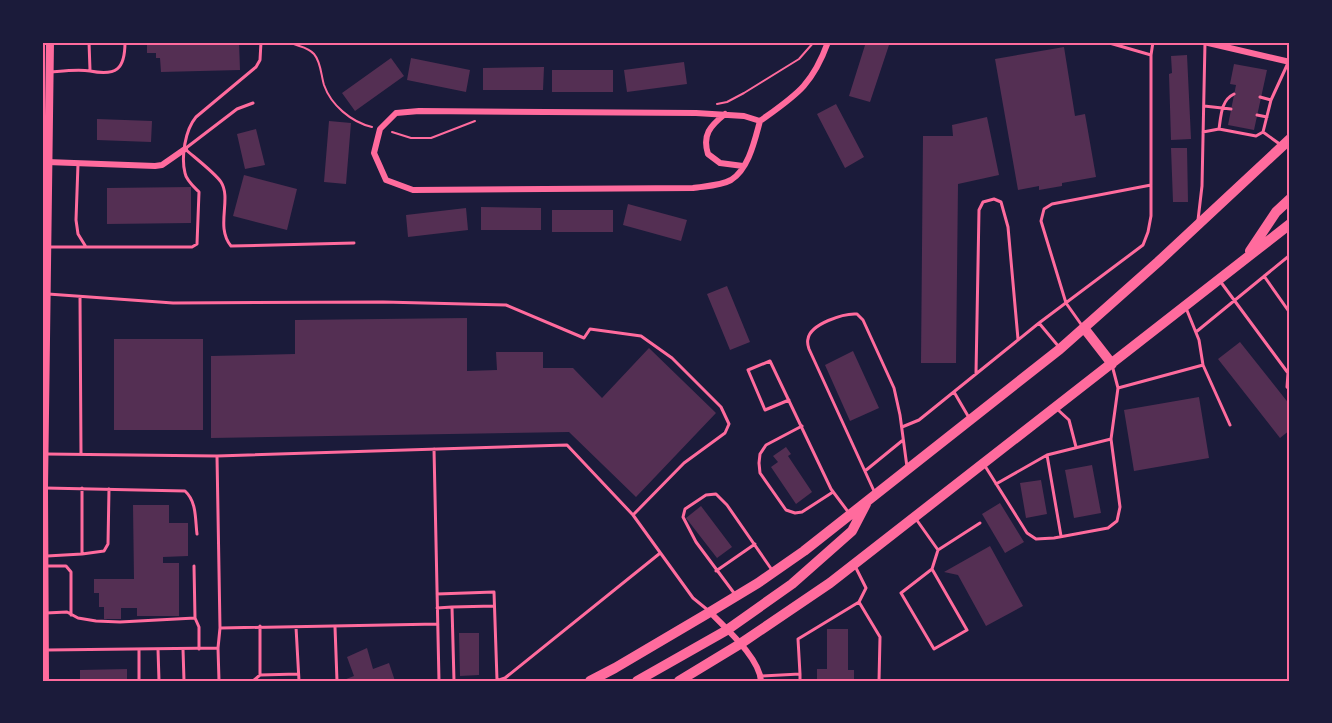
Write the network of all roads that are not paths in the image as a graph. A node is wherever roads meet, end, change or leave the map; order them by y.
1 (50, 42) edge
2 (89, 42) edge
3 (125, 42) edge
4 (261, 42) edge
5 (828, 42) edge
6 (1107, 42) edge
7 (1153, 42) edge
8 (1204, 42) edge
9 (1150, 56) junction
10 (1289, 62) edge
11 (90, 71) junction
12 (49, 72) junction
13 (1234, 94) dead end
14 (1260, 97) dead end
15 (1271, 100) junction
16 (253, 103) dead end
17 (1204, 106) junction
18 (1222, 108) junction
19 (1231, 109) dead end
20 (725, 114) junction
21 (1257, 115) dead end
22 (1267, 117) junction
23 (760, 121) junction
24 (1219, 129) junction
25 (1203, 132) junction
26 (1263, 132) junction
27 (1286, 142) edge
28 (185, 149) junction
29 (47, 162) junction
30 (78, 163) junction
31 (743, 166) junction
32 (44, 184) edge
33 (1151, 185) junction
34 (1290, 199) edge
35 (1198, 223) junction
36 (1289, 228) edge
37 (354, 243) dead end
38 (46, 247) junction
39 (86, 247) junction
40 (1290, 255) edge
41 (1245, 259) junction
42 (1263, 276) junction
43 (1219, 279) junction
44 (46, 294) junction
45 (80, 297) junction
46 (1233, 301) junction
47 (1066, 303) junction
48 (1185, 307) junction
49 (1290, 313) edge
50 (1039, 323) junction
51 (1084, 328) junction
52 (1196, 332) junction
53 (1019, 340) junction
54 (1060, 349) junction
55 (44, 363) edge
56 (1112, 364) junction
57 (1203, 365) junction
58 (1289, 372) edge
59 (976, 374) junction
60 (1118, 388) junction
61 (1290, 390) edge
62 (954, 392) junction
63 (789, 400) junction
64 (1056, 408) junction
65 (970, 420) junction
66 (1230, 425) dead end
67 (802, 426) junction
68 (902, 427) junction
69 (1112, 439) junction
70 (904, 440) junction
71 (1076, 448) junction
72 (434, 449) junction
73 (45, 454) junction
74 (81, 454) junction
75 (217, 456) junction
76 (1047, 456) junction
77 (984, 464) junction
78 (908, 469) junction
79 (865, 471) junction
80 (996, 484) junction
81 (43, 488) edge
82 (82, 488) junction
83 (109, 489) junction
84 (833, 492) junction
85 (872, 497) junction
86 (850, 514) junction
87 (633, 515) junction
88 (915, 517) junction
89 (980, 523) dead end
90 (197, 534) dead end
91 (1061, 537) junction
92 (755, 544) junction
93 (938, 550) junction
94 (660, 554) junction
95 (82, 555) junction
96 (45, 561) junction
97 (854, 564) junction
98 (194, 566) dead end
99 (933, 568) junction
100 (716, 571) junction
101 (773, 572) junction
102 (437, 594) junction
103 (736, 596) junction
104 (859, 602) junction
105 (494, 606) junction
106 (452, 607) junction
107 (437, 608) junction
108 (710, 612) junction
109 (46, 613) junction
110 (71, 615) junction
111 (195, 618) junction
112 (438, 624) junction
113 (260, 626) junction
114 (296, 627) junction
115 (335, 627) junction
116 (220, 628) junction
117 (727, 630) junction
118 (740, 644) junction
119 (218, 648) junction
120 (139, 649) junction
121 (158, 649) junction
122 (183, 649) junction
123 (198, 649) junction
124 (44, 650) edge
125 (298, 674) junction
126 (800, 674) junction
127 (260, 675) junction
128 (760, 679) edge
129 (45, 681) edge
130 (139, 681) edge
131 (159, 681) edge
132 (184, 681) edge
133 (219, 681) edge
134 (253, 681) edge
135 (298, 681) edge
136 (337, 681) edge
137 (439, 681) edge
138 (454, 681) edge
139 (497, 681) edge
140 (590, 681) edge
141 (637, 681) edge
142 (680, 681) edge
143 (800, 681) edge
144 (879, 681) edge

1 - 12 street
2 - 11 lane
3 - 11 lane
4 - 28 lane
5 - 23 street
6 - 9 lane
7 - 9 lane
8 - 10 street
8 - 17 lane
9 - 33 lane
10 - 15 lane
11 - 12 lane
12 - 29 street
13 - 18 lane
14 - 15 lane
15 - 22 lane
16 - 28 lane
17 - 18 lane
17 - 25 lane
18 - 19 lane
18 - 24 lane
20 - 23 street
20 - 31 street
20 - 31 street
21 - 22 lane
22 - 26 lane
23 - 31 street
24 - 25 lane
24 - 26 lane
25 - 35 lane
26 - 27 lane
27 - 35 main road
28 - 30 street
28 - 37 lane
28 - 39 lane
29 - 30 street
29 - 32 street
30 - 39 lane
32 - 38 street
33 - 47 lane
33 - 47 lane
34 - 41 main road
35 - 51 main road
36 - 41 main road
38 - 39 lane
38 - 44 street
40 - 42 lane
41 - 43 main road
42 - 46 lane
42 - 49 lane
43 - 46 lane
43 - 48 main road
44 - 45 lane
44 - 55 street
45 - 74 lane
45 - 87 lane
46 - 52 lane
46 - 58 lane
47 - 50 lane
47 - 51 lane
48 - 52 lane
48 - 56 main road
50 - 53 lane
50 - 54 lane
51 - 54 main road
51 - 56 main road
52 - 57 lane
53 - 59 lane
53 - 59 lane
54 - 65 main road
55 - 73 street
56 - 60 lane
56 - 64 main road
57 - 60 lane
57 - 66 lane
58 - 61 lane
59 - 62 lane
60 - 69 lane
62 - 65 lane
62 - 68 lane
63 - 63 lane
63 - 67 lane
64 - 71 lane
64 - 77 main road
65 - 78 main road
67 - 84 lane
67 - 84 lane
68 - 70 lane
68 - 79 lane
69 - 71 lane
69 - 91 lane
70 - 78 lane
70 - 79 lane
71 - 76 lane
72 - 75 lane
72 - 87 lane
72 - 102 lane
73 - 74 lane
73 - 81 street
74 - 75 lane
75 - 116 lane
76 - 80 lane
76 - 91 lane
77 - 80 lane
77 - 88 main road
78 - 85 main road
79 - 85 lane
80 - 91 lane
81 - 82 lane
81 - 96 street
82 - 83 lane
82 - 95 lane
83 - 90 lane
83 - 95 lane
84 - 86 lane
85 - 86 main road
85 - 117 main road
86 - 101 main road
87 - 94 lane
88 - 93 lane
88 - 97 main road
89 - 93 lane
92 - 100 lane
92 - 100 lane
92 - 101 lane
93 - 99 lane
94 - 108 lane
94 - 139 lane
95 - 96 lane
96 - 109 street
96 - 110 lane
97 - 104 lane
97 - 118 main road
98 - 111 lane
99 - 99 lane
100 - 103 lane
101 - 103 main road
102 - 105 lane
102 - 107 lane
103 - 108 main road
104 - 126 lane
104 - 144 lane
105 - 106 lane
105 - 139 lane
106 - 107 lane
106 - 138 lane
107 - 112 lane
108 - 117 street
108 - 140 main road
109 - 110 lane
109 - 124 street
110 - 111 lane
111 - 123 lane
112 - 115 lane
112 - 137 lane
113 - 114 lane
113 - 116 lane
113 - 127 lane
114 - 115 lane
114 - 125 lane
115 - 136 lane
116 - 119 lane
117 - 118 street
117 - 141 main road
118 - 128 street
118 - 142 main road
119 - 123 lane
119 - 133 lane
120 - 121 lane
120 - 124 lane
120 - 130 lane
121 - 122 lane
121 - 131 lane
122 - 123 lane
122 - 132 lane
124 - 129 street
125 - 127 lane
125 - 135 lane
126 - 128 lane
126 - 143 lane
127 - 134 lane

